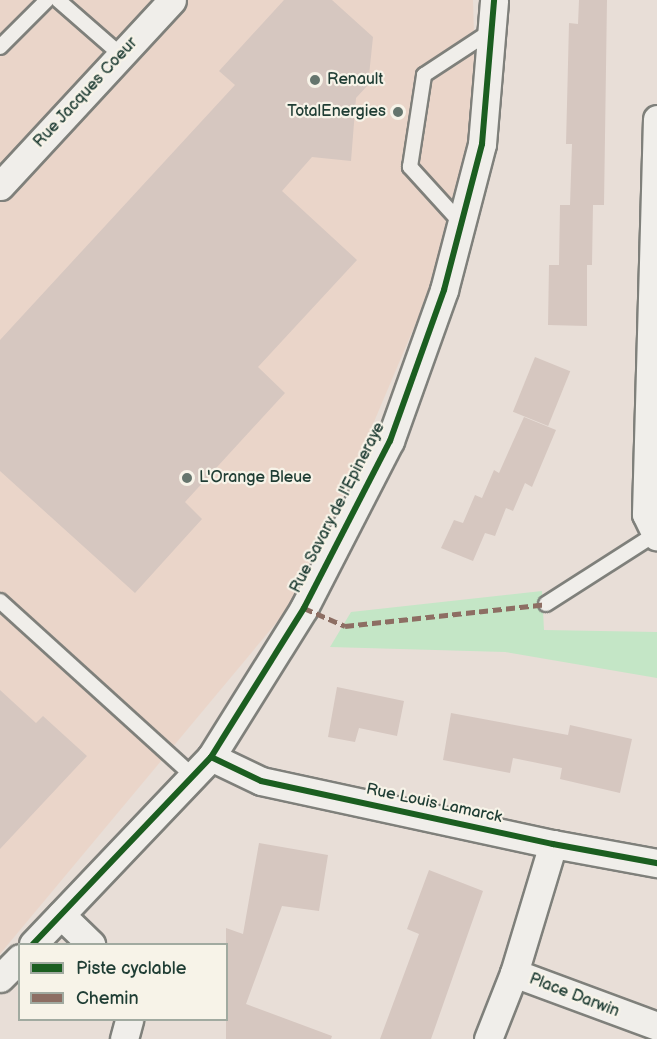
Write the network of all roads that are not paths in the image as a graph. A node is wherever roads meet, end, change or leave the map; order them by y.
1 (47, 0) edge
2 (58, 0) edge
3 (172, 0) edge
4 (494, 0) edge
5 (491, 31) junction
6 (0, 48) edge
7 (121, 55) junction
8 (657, 119) edge
9 (0, 186) edge
10 (461, 223) junction
11 (656, 536) edge
12 (0, 601) edge
13 (546, 604) dead end
14 (202, 767) junction
15 (553, 844) junction
16 (657, 863) edge
17 (61, 915) junction
18 (35, 943) edge
19 (89, 943) edge
20 (18, 960) edge
21 (514, 973) junction
22 (0, 978) edge
23 (129, 1021) edge
24 (657, 1026) edge
25 (124, 1039) edge
26 (488, 1039) edge

1 - 6 lane
2 - 7 lane
3 - 7 street, Rue Jacques Coeur
4 - 5 street, Rue Savary de l'Epineraye
5 - 10 street, Rue Savary de l'Epineraye
5 - 10 lane
7 - 9 street, Rue Jacques Coeur
8 - 11 street
10 - 14 street, Rue Savary de l'Epineraye
11 - 13 lane
12 - 14 lane
14 - 15 street, Rue Louis Lamarck
14 - 17 street, Rue Savary de l'Epineraye
15 - 16 street, Rue Louis Lamarck
15 - 21 street, Place Darwin
17 - 18 street, Rue Savary de l'Epineraye
17 - 19 street
20 - 22 street
21 - 24 street, Place Darwin
21 - 26 street
23 - 25 street

